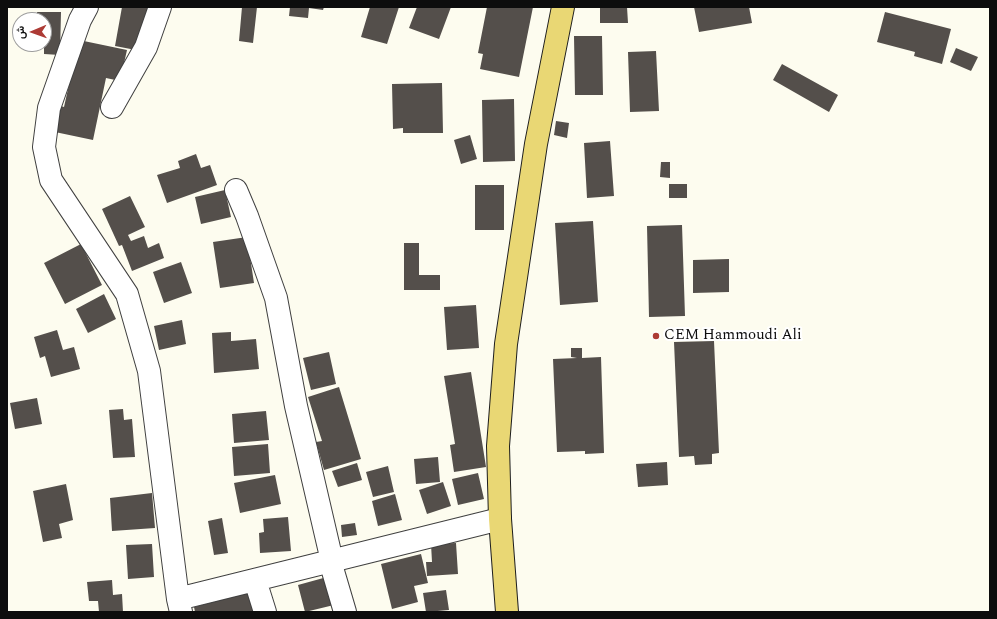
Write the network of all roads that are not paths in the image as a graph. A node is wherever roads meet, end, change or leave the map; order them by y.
1 (87, 7) edge
2 (160, 7) edge
3 (563, 7) edge
4 (112, 107) dead end
5 (236, 190) dead end
6 (500, 519) junction
7 (331, 561) junction
8 (256, 580) junction
9 (179, 606) edge
10 (265, 612) edge
11 (345, 612) edge
12 (507, 612) edge

1 - 9 street
2 - 4 street
3 - 6 main road
5 - 7 street
6 - 7 street
6 - 12 main road
7 - 8 street
7 - 11 street
8 - 9 street
8 - 10 street

